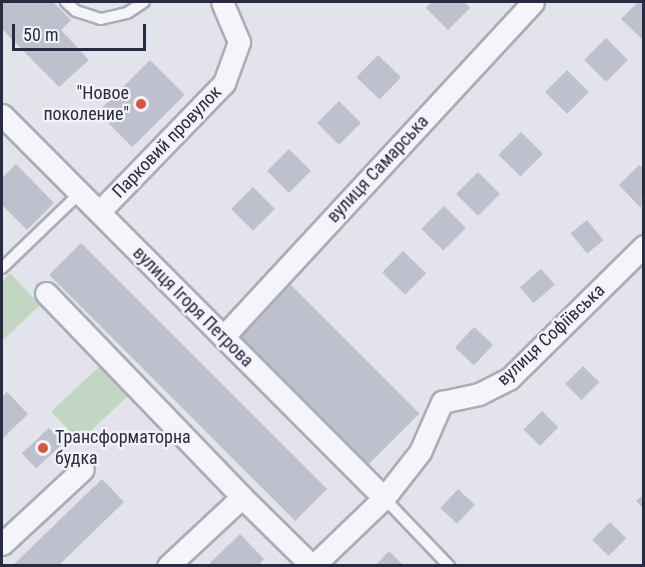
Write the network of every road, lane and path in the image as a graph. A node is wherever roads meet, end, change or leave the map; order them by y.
1 (66, 2) edge
2 (144, 2) edge
3 (222, 2) edge
4 (533, 2) edge
5 (2, 115) edge
6 (79, 194) junction
7 (99, 212) junction
8 (644, 246) edge
9 (2, 268) edge
10 (46, 293) dead end
11 (223, 337) junction
12 (83, 469) dead end
13 (242, 497) junction
14 (384, 498) junction
15 (2, 544) edge
16 (168, 566) edge
17 (313, 566) edge
18 (449, 566) edge

1 - 2 lane
3 - 7 street, Парковий провулок
4 - 11 street, вулиця Самарська
5 - 6 street, вулиця Ігоря Петрова
6 - 7 street, вулиця Ігоря Петрова
6 - 9 lane
7 - 11 street, вулиця Ігоря Петрова
8 - 14 street, вулиця Софіївська
10 - 13 street
11 - 14 street, вулиця Ігоря Петрова
12 - 15 street
13 - 16 street
13 - 17 street
14 - 17 street, вулиця Софіївська
14 - 18 lane

